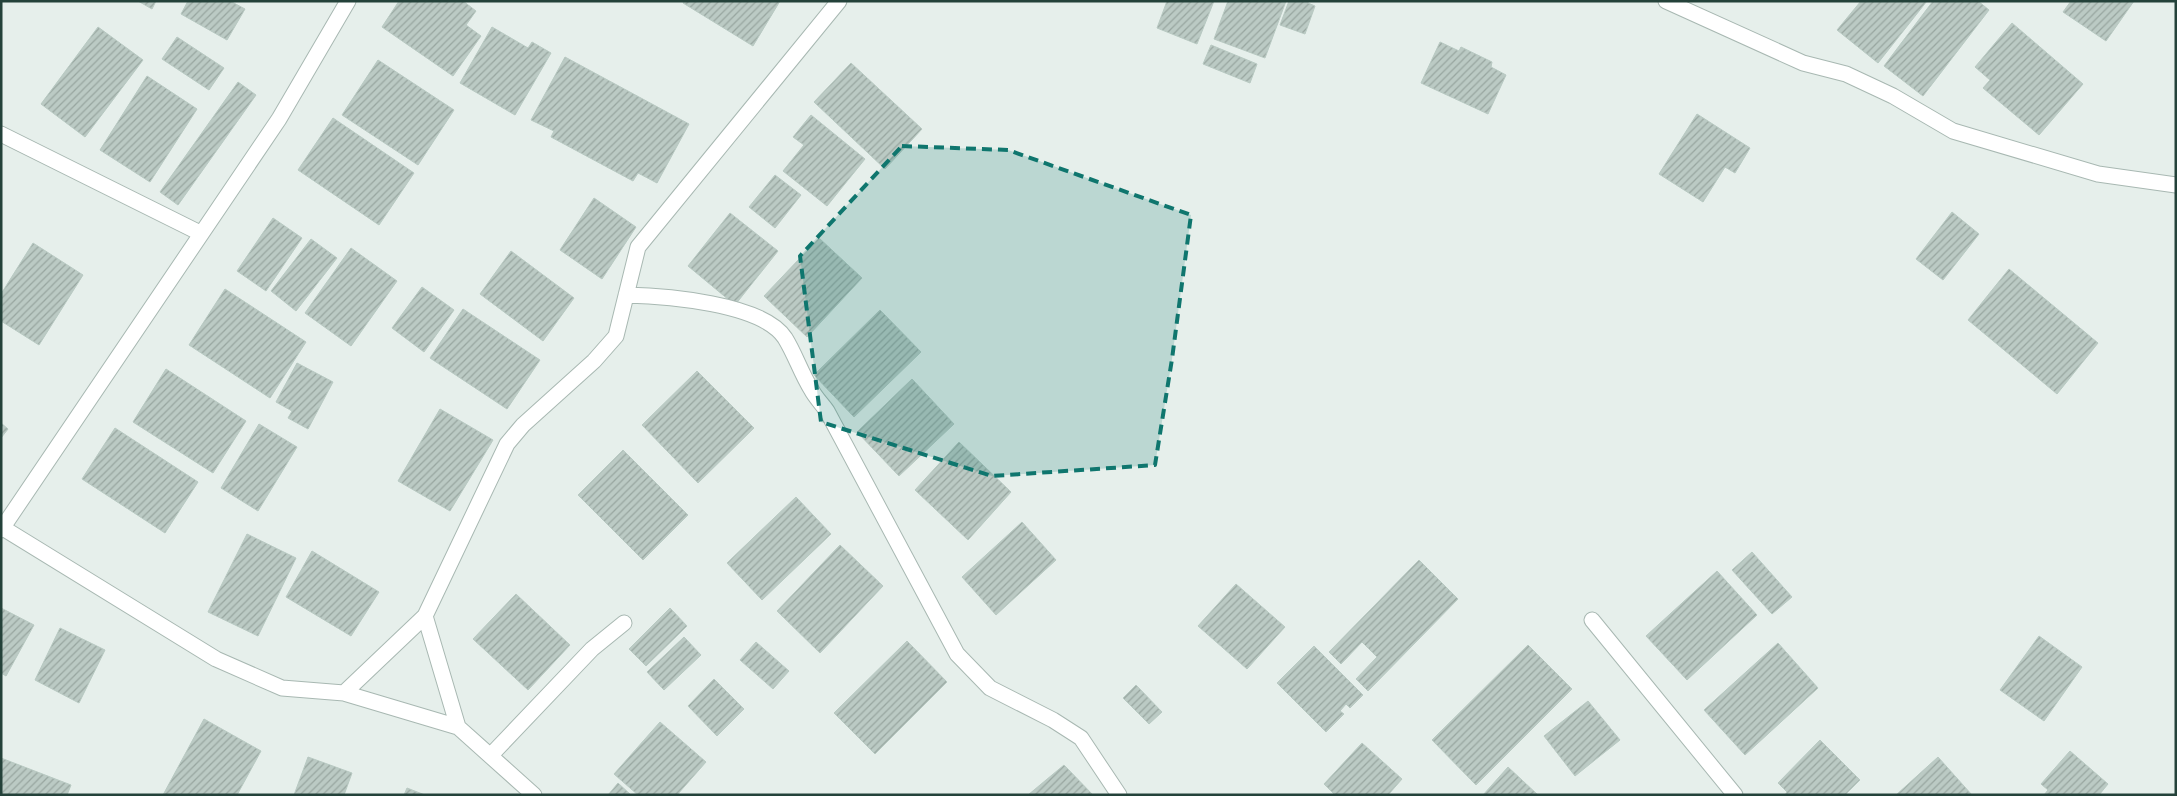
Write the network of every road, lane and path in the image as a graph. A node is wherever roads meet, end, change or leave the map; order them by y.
1 (348, 1) edge
2 (839, 1) edge
3 (1666, 1) edge
4 (1, 134) edge
5 (2176, 185) edge
6 (200, 233) junction
7 (626, 295) junction
8 (2, 529) edge
9 (425, 616) junction
10 (1592, 620) dead end
11 (624, 623) dead end
12 (344, 693) junction
13 (458, 727) junction
14 (491, 756) junction
15 (534, 795) edge
16 (1119, 795) edge
17 (1735, 795) edge

1 - 6 street
2 - 7 street
3 - 5 street
4 - 6 street
6 - 8 street
7 - 9 street
7 - 16 street
8 - 12 street
9 - 12 street
9 - 13 street
10 - 17 street
11 - 14 street
12 - 13 street
13 - 14 street
14 - 15 street

